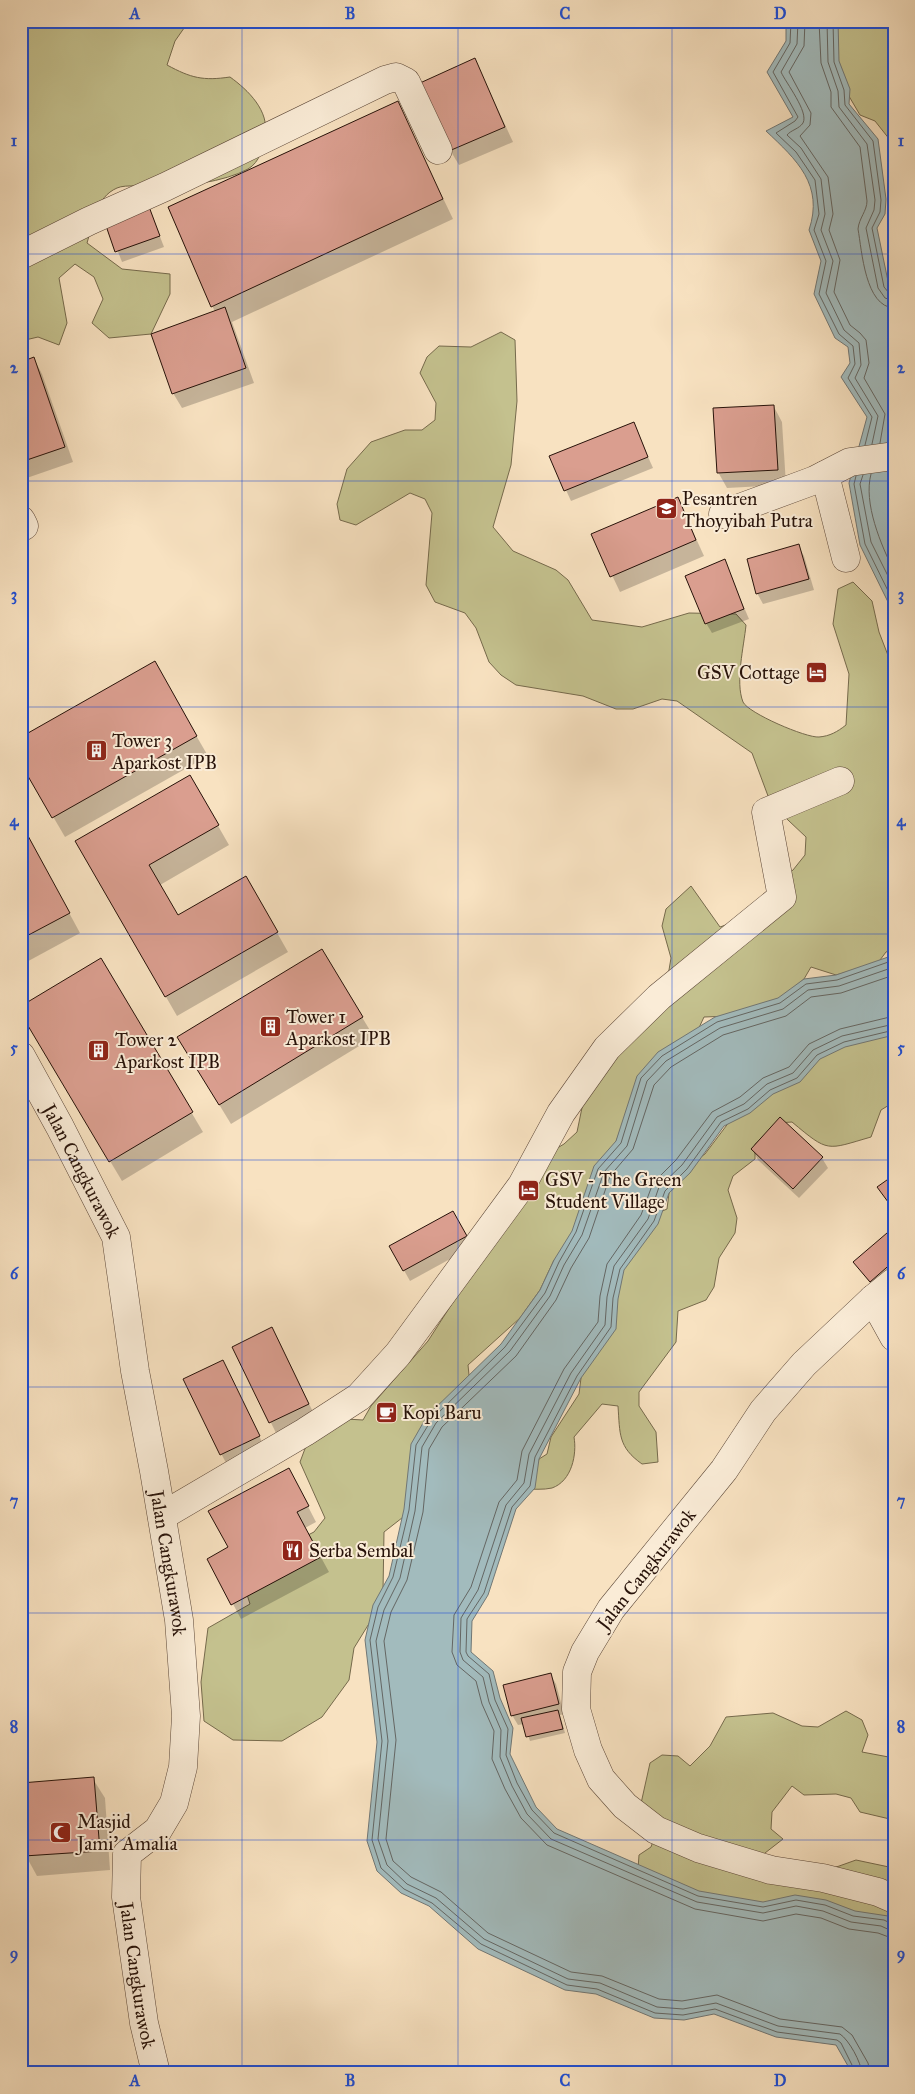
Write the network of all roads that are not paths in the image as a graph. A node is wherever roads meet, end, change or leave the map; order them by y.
1 (438, 150) dead end
2 (21, 256) edge
3 (894, 456) edge
4 (825, 475) junction
5 (723, 514) dead end
6 (846, 558) dead end
7 (840, 781) dead end
8 (21, 1056) edge
9 (894, 1282) edge
10 (873, 1299) junction
11 (894, 1337) edge
12 (162, 1516) junction
13 (894, 1899) edge
14 (156, 2073) edge

1 - 2 street
3 - 4 street
4 - 5 street
4 - 6 street
7 - 12 street
8 - 12 street, Jalan Cangkurawok
9 - 10 street, Jalan Cangkurawok
10 - 11 street
10 - 13 street, Jalan Cangkurawok
12 - 14 street, Jalan Cangkurawok

